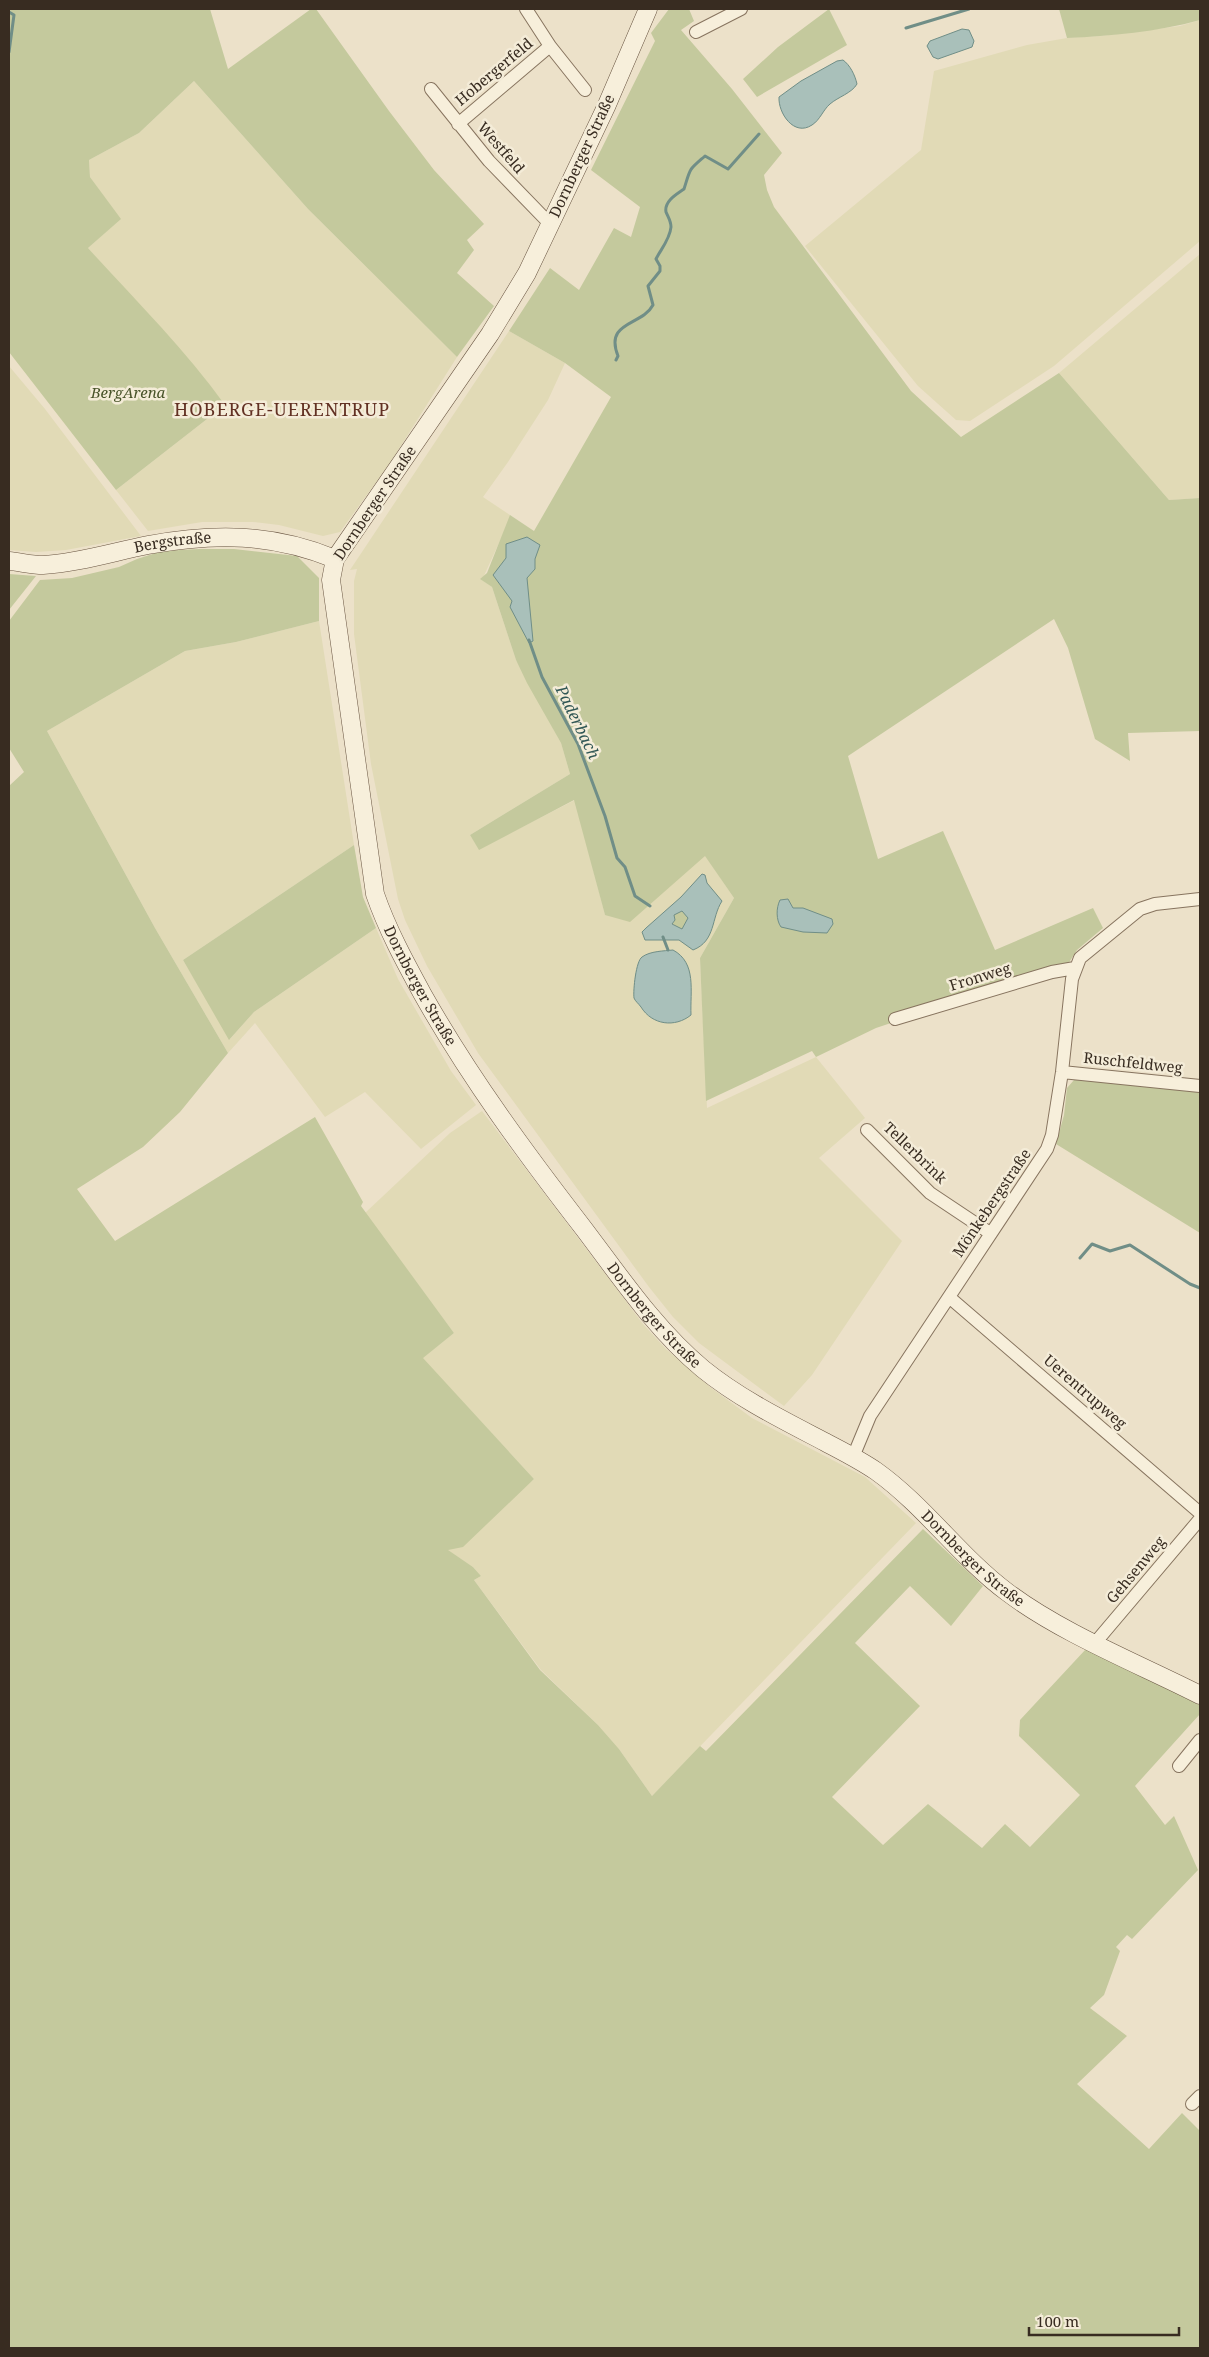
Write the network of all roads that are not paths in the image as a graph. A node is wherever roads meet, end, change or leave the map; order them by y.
1 (526, 9) edge
2 (648, 9) edge
3 (741, 9) edge
4 (696, 32) dead end
5 (550, 46) junction
6 (431, 89) dead end
7 (585, 90) dead end
8 (458, 124) junction
9 (551, 224) junction
10 (335, 559) junction
11 (9, 561) edge
12 (1200, 899) edge
13 (1074, 968) junction
14 (895, 1019) dead end
15 (1062, 1072) junction
16 (1200, 1086) edge
17 (867, 1130) dead end
18 (990, 1234) junction
19 (948, 1297) junction
20 (853, 1457) junction
21 (1200, 1513) edge
22 (1200, 1519) edge
23 (1095, 1643) junction
24 (1200, 1695) edge
25 (1200, 1740) edge
26 (1179, 1766) dead end

1 - 5 street, Hobergerfeld
2 - 9 main road, Dornberger Straße
3 - 4 street
5 - 7 street, Hobergerfeld
5 - 8 street, Hobergerfeld
6 - 8 street, Westfeld
8 - 9 street, Westfeld
9 - 10 main road, Dornberger Straße
10 - 11 main road, Bergstraße
10 - 20 main road, Dornberger Straße
12 - 13 street
13 - 14 street, Fronweg
13 - 15 street, Mönkebergstraße
15 - 16 street, Ruschfeldweg
15 - 18 street, Mönkebergstraße
17 - 18 street, Tellerbrink
18 - 19 street, Mönkebergstraße
19 - 20 street, Mönkebergstraße
19 - 21 street, Uerentrupweg
20 - 23 main road, Dornberger Straße
22 - 23 street, Gehsenweg
23 - 24 main road, Dornberger Straße
25 - 26 street

